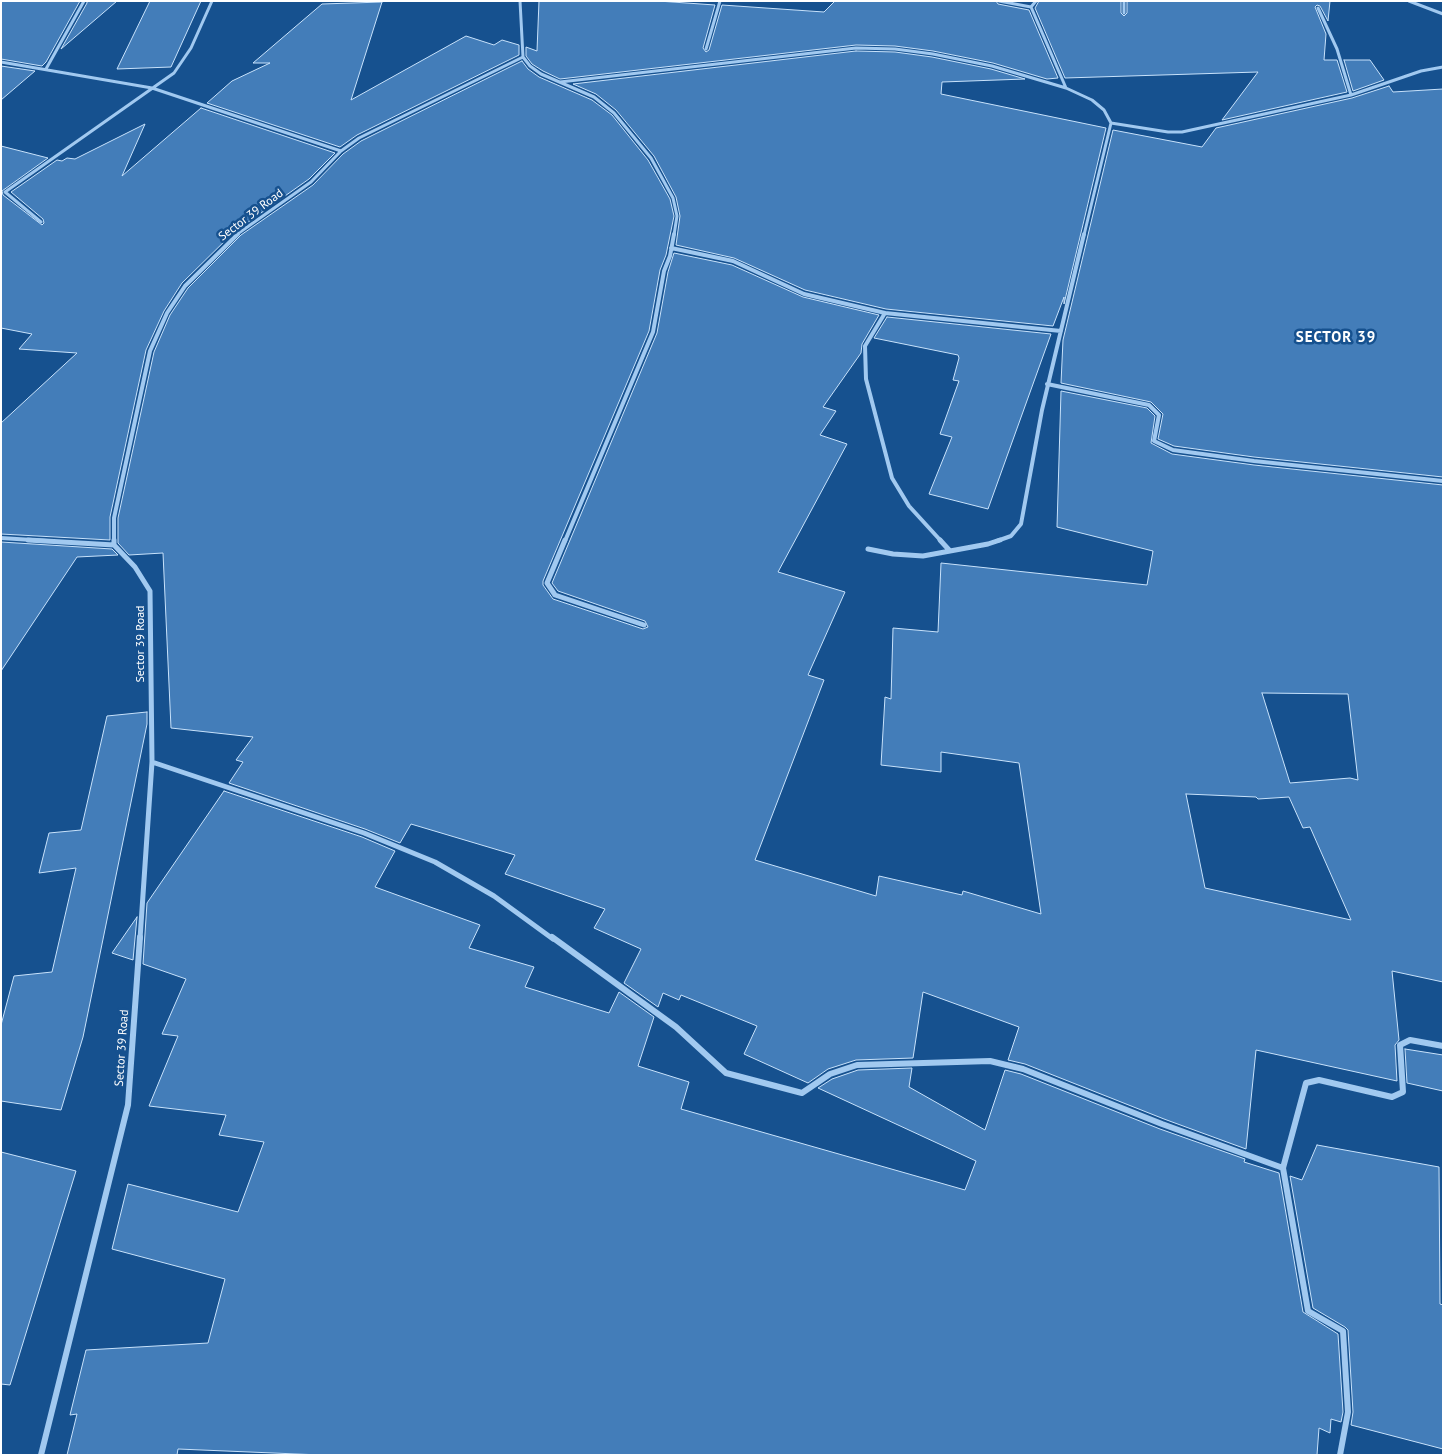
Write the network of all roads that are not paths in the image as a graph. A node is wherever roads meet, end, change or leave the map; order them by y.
1 (84, 1) edge
2 (212, 1) edge
3 (520, 1) edge
4 (720, 1) edge
5 (999, 1) edge
6 (1036, 1) edge
7 (1124, 1) edge
8 (1410, 1) edge
9 (1031, 7) junction
10 (1318, 8) dead end
11 (1124, 14) dead end
12 (1443, 14) edge
13 (706, 50) dead end
14 (523, 57) junction
15 (1, 62) edge
16 (1443, 66) edge
17 (46, 69) junction
18 (560, 82) junction
19 (152, 88) junction
20 (1066, 88) junction
21 (1351, 95) junction
22 (1111, 123) junction
23 (341, 151) junction
24 (41, 222) dead end
25 (671, 248) junction
26 (885, 313) junction
27 (1061, 331) junction
28 (1048, 384) junction
29 (1443, 481) edge
30 (1, 538) edge
31 (114, 545) junction
32 (868, 549) dead end
33 (950, 551) junction
34 (644, 625) dead end
35 (152, 762) junction
36 (1443, 1046) edge
37 (1282, 1168) junction
38 (41, 1455) edge
39 (1340, 1455) edge

1 - 17 street
2 - 19 street
3 - 14 street
4 - 13 street
5 - 9 street
6 - 9 street
7 - 11 street
8 - 12 street
9 - 20 street
10 - 21 street
14 - 18 street
14 - 23 street, Sector 39 Road
15 - 17 street
16 - 21 street
17 - 19 street
18 - 20 street
18 - 25 street
19 - 23 street
19 - 24 street
20 - 22 street
21 - 22 street
22 - 27 street
23 - 31 street, Sector 39 Road
25 - 26 street
25 - 34 street
26 - 27 street
26 - 33 street
27 - 28 street
28 - 29 street
28 - 33 street
30 - 31 street
31 - 35 street, Sector 39 Road
32 - 33 street
35 - 37 street
35 - 38 street, Sector 39 Road
36 - 37 street
37 - 39 street

